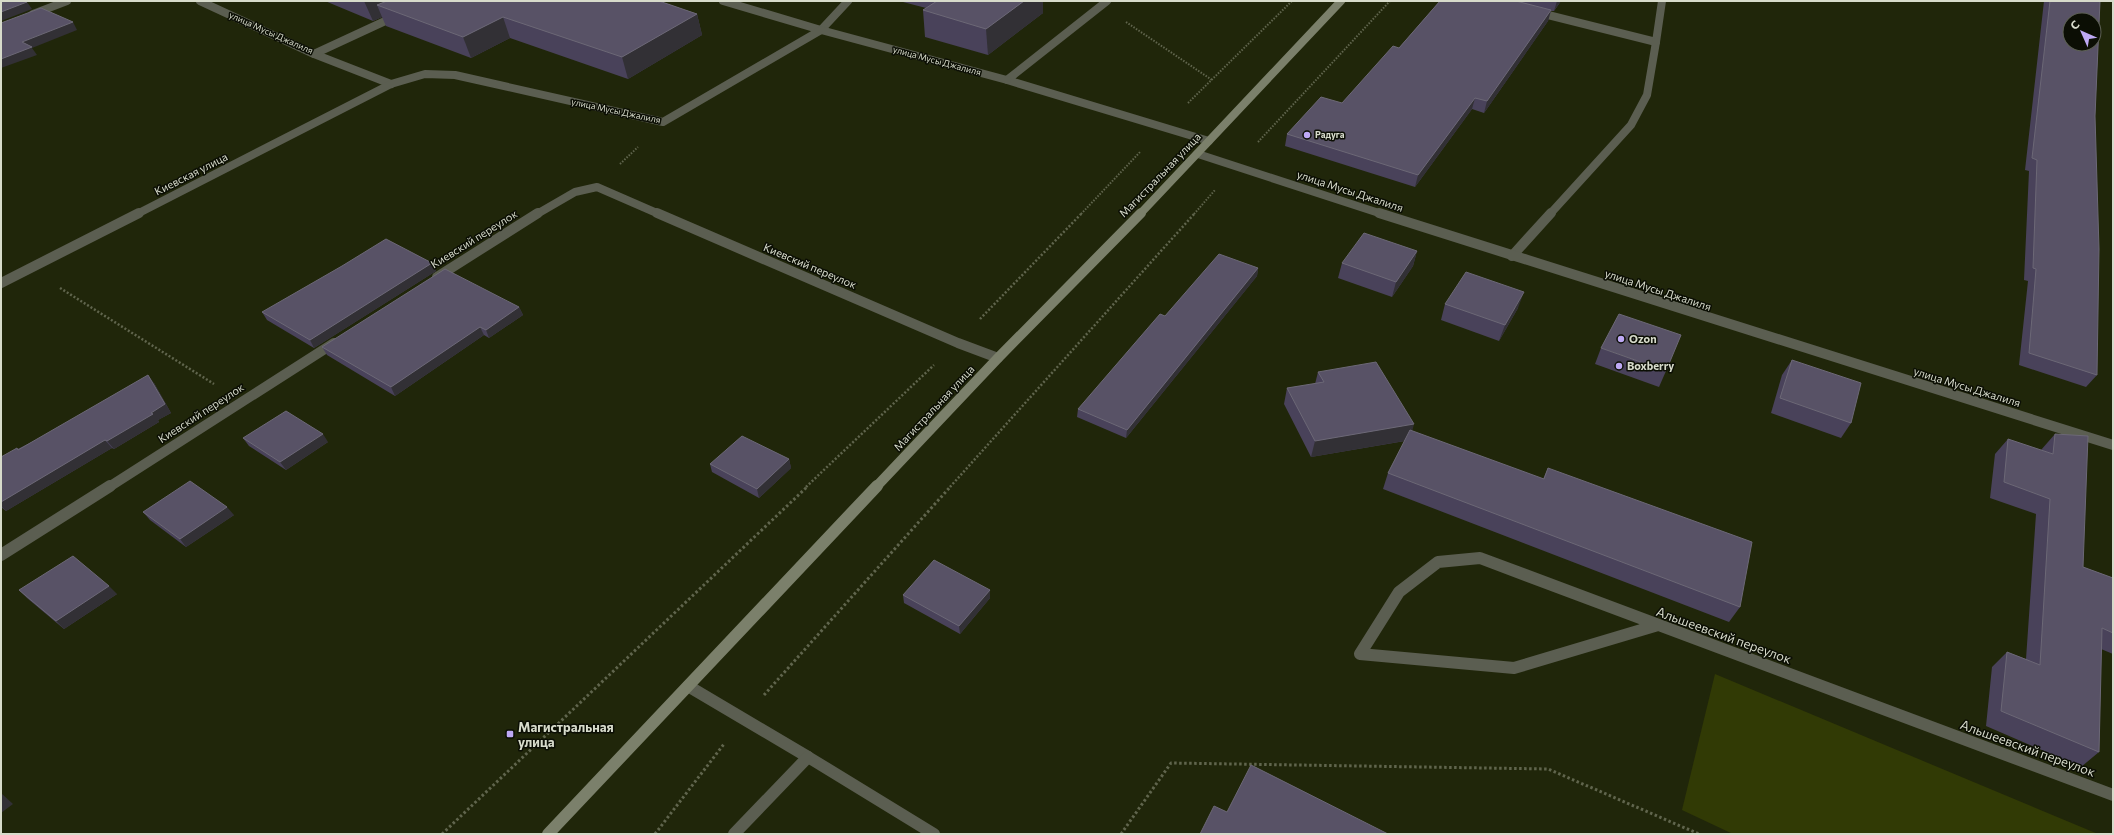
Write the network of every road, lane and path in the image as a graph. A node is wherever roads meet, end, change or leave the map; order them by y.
1 (67, 1) edge
2 (200, 1) edge
3 (723, 1) edge
4 (848, 1) edge
5 (1292, 1) edge
6 (1341, 1) edge
7 (1390, 1) edge
8 (1662, 1) edge
9 (1104, 3) edge
10 (1527, 10) edge
11 (400, 14) edge
12 (23, 18) edge
13 (821, 30) junction
14 (1656, 42) junction
15 (314, 54) junction
16 (1007, 80) junction
17 (1212, 80) junction
18 (392, 84) junction
19 (663, 122) junction
20 (1165, 126) junction
21 (1209, 141) junction
22 (1198, 154) junction
23 (1235, 167) junction
24 (597, 187) junction
25 (1512, 256) junction
26 (29, 269) junction
27 (1, 283) edge
28 (428, 283) edge
29 (342, 338) edge
30 (958, 343) junction
31 (998, 358) junction
32 (242, 401) junction
33 (2113, 445) edge
34 (1, 555) edge
35 (1658, 625) junction
36 (688, 686) junction
37 (743, 719) junction
38 (808, 757) junction
39 (2113, 795) edge
40 (442, 834) edge
41 (548, 834) edge
42 (655, 834) edge
43 (734, 834) edge
44 (934, 834) edge
45 (1121, 834) edge
46 (1699, 834) edge

1 - 12 street
2 - 15 street, улица Мусы Джалиля
3 - 13 street, улица Мусы Джалиля
4 - 13 street
5 - 17 path
6 - 21 street, Магистральная улица
7 - 23 path
8 - 14 street
9 - 16 street
9 - 17 path
10 - 14 street
11 - 15 street, улица Мусы Джалиля
13 - 16 street, улица Мусы Джалиля
13 - 19 street, улица Мусы Джалиля
14 - 25 street
15 - 18 street
16 - 20 street, улица Мусы Джалиля
17 - 20 path
18 - 19 street, улица Мусы Джалиля
18 - 26 street, Киевская улица
19 - 24 path
20 - 21 street, улица Мусы Джалиля
20 - 30 path
21 - 22 street, Магистральная улица
22 - 23 street, улица Мусы Джалиля
22 - 31 street, Магистральная улица
23 - 25 street, улица Мусы Джалиля
23 - 37 path
24 - 28 street, Киевский переулок
24 - 30 street, Киевский переулок
25 - 33 street, улица Мусы Джалиля
26 - 27 street, Киевская улица
26 - 32 path
29 - 32 street, Киевский переулок
30 - 31 street, Киевский переулок
30 - 40 path
31 - 36 street, Магистральная улица
32 - 34 street, Киевский переулок
35 - 35 street, Альшеевский переулок
35 - 39 street, Альшеевский переулок
36 - 37 street
36 - 41 street, Магистральная улица
37 - 38 street
37 - 42 path
38 - 43 street
38 - 44 street
45 - 46 path

